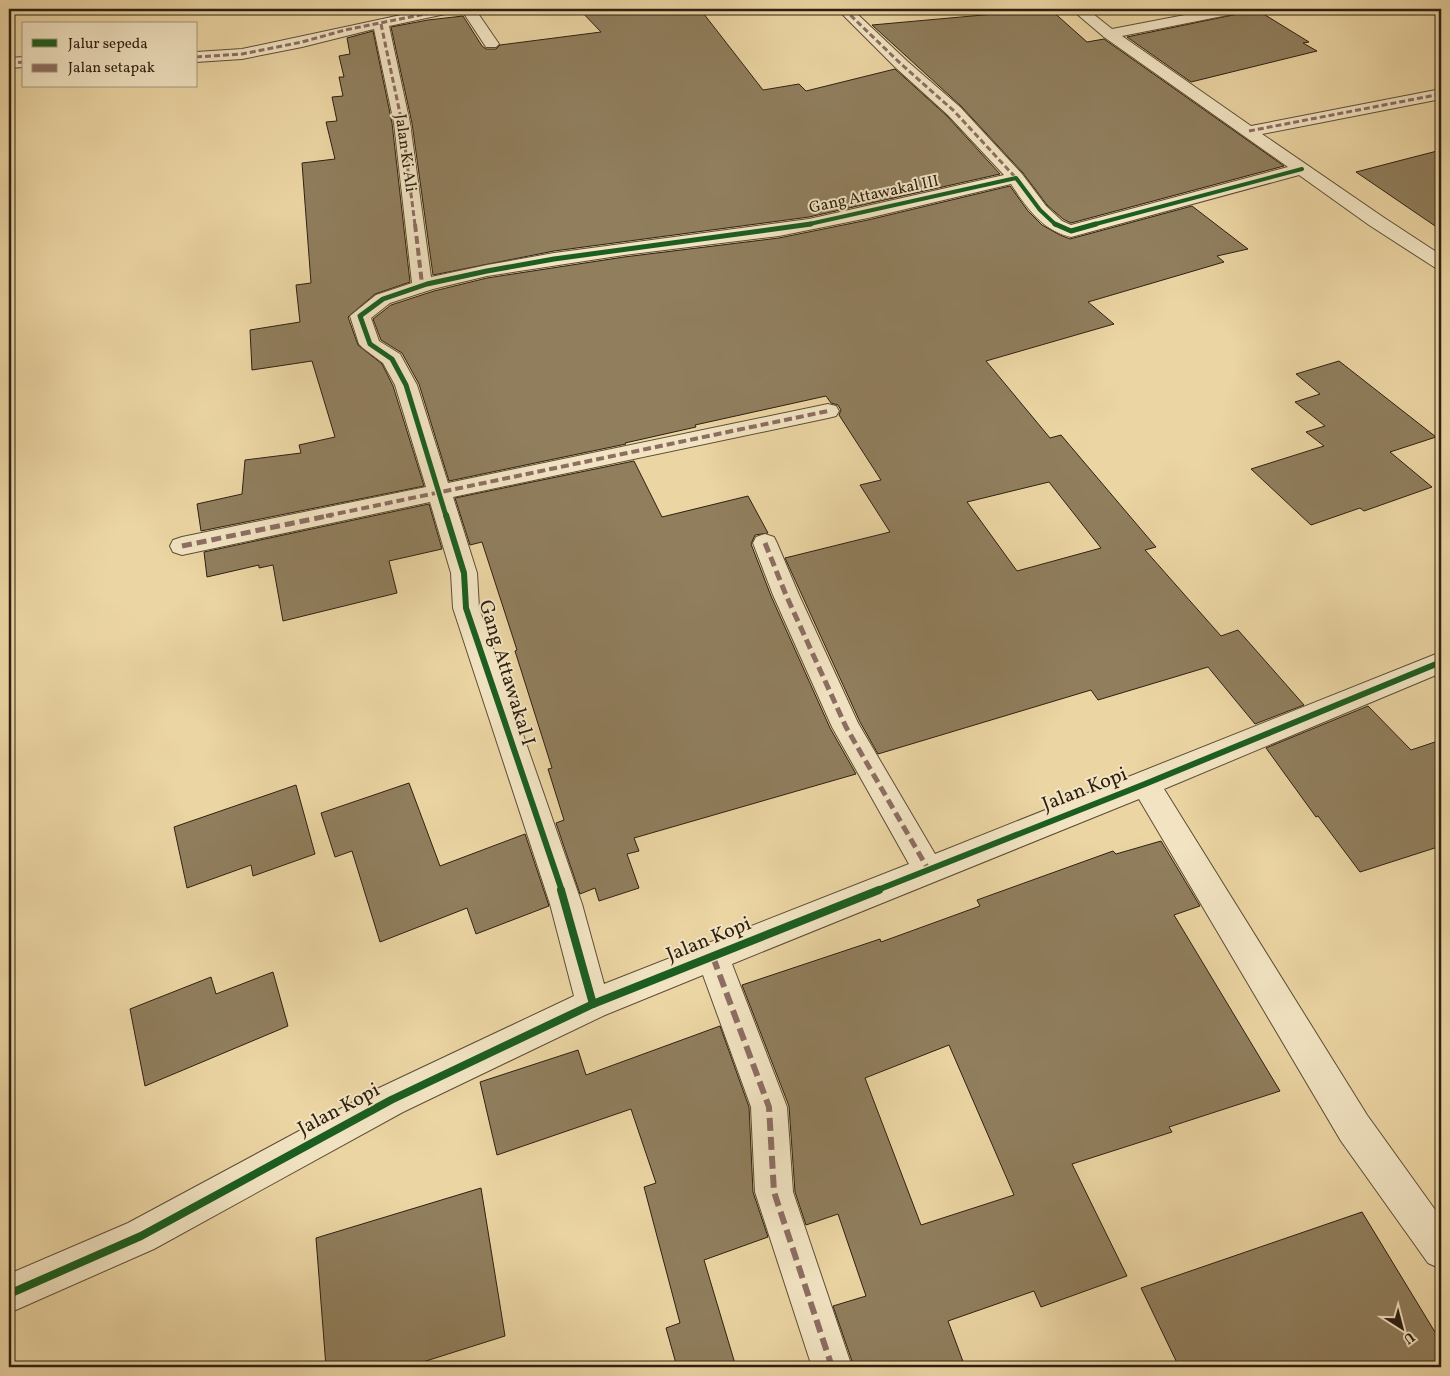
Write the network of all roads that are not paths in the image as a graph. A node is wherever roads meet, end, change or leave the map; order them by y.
1 (450, 9) edge
2 (468, 9) edge
3 (844, 9) edge
4 (1078, 9) edge
5 (1238, 9) edge
6 (381, 24) junction
7 (1109, 34) junction
8 (491, 44) dead end
9 (198, 57) edge
10 (22, 62) edge
11 (9, 63) edge
12 (1441, 94) edge
13 (1249, 131) junction
14 (1302, 169) junction
15 (1016, 178) junction
16 (1441, 263) edge
17 (422, 284) junction
18 (828, 411) dead end
19 (440, 492) junction
20 (765, 543) dead end
21 (182, 546) dead end
22 (1441, 662) edge
23 (1145, 784) junction
24 (928, 869) junction
25 (713, 956) junction
26 (593, 1004) junction
27 (1441, 1250) edge
28 (9, 1294) edge
29 (832, 1367) edge

1 - 6 street
2 - 8 street
3 - 15 street
4 - 7 street
5 - 7 street
6 - 9 street
6 - 17 street, Jalan Ki Ali
7 - 13 street
10 - 11 street
12 - 13 street
13 - 14 street
14 - 15 street
14 - 16 street
15 - 17 street, Gang Attawakal III
17 - 19 street, Gang Attawakal I
18 - 19 street
19 - 21 street
19 - 26 street, Gang Attawakal I
20 - 24 street
22 - 23 street, Jalan Kopi
23 - 24 street, Jalan Kopi
23 - 27 street
24 - 25 street, Jalan Kopi
25 - 26 street, Jalan Kopi
25 - 29 street
26 - 28 street, Jalan Kopi

